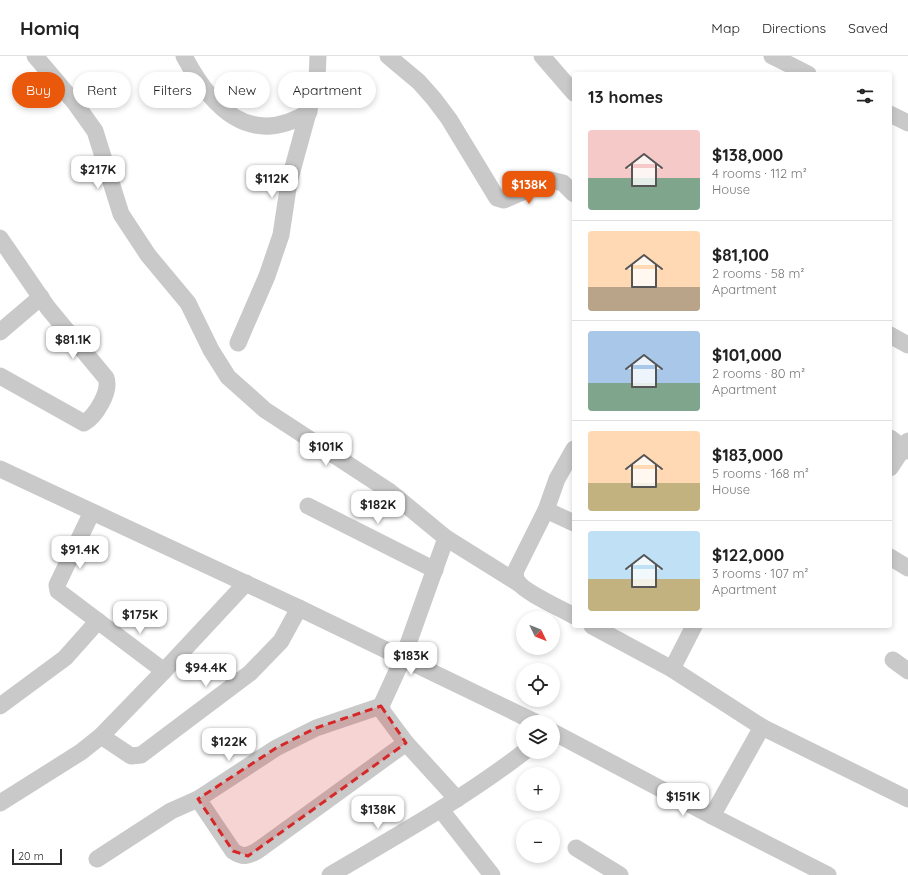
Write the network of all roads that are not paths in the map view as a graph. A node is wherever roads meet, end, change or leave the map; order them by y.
1 (35, 56) edge
2 (184, 56) edge
3 (318, 56) edge
4 (388, 56) edge
5 (542, 56) edge
6 (772, 56) edge
7 (804, 72) edge
8 (572, 91) edge
9 (309, 112) junction
10 (892, 115) edge
11 (908, 123) edge
12 (572, 192) edge
13 (0, 238) edge
14 (41, 296) junction
15 (0, 332) edge
16 (892, 336) edge
17 (238, 343) dead end
18 (908, 345) edge
19 (0, 376) edge
20 (892, 439) edge
21 (907, 446) edge
22 (572, 453) edge
23 (892, 465) edge
24 (0, 469) edge
25 (308, 506) dead end
26 (546, 510) junction
27 (92, 512) junction
28 (572, 522) edge
29 (446, 538) junction
30 (892, 558) edge
31 (908, 568) edge
32 (435, 570) junction
33 (518, 583) junction
34 (246, 584) junction
35 (299, 608) junction
36 (572, 615) edge
37 (98, 621) junction
38 (596, 628) edge
39 (693, 628) edge
40 (404, 658) junction
41 (893, 660) dead end
42 (672, 669) junction
43 (164, 671) junction
44 (908, 671) edge
45 (0, 706) edge
46 (381, 706) junction
47 (521, 715) edge
48 (762, 727) junction
49 (101, 736) junction
50 (560, 736) edge
51 (406, 744) junction
52 (516, 758) edge
53 (198, 799) junction
54 (457, 799) junction
55 (908, 799) edge
56 (0, 803) edge
57 (441, 810) junction
58 (712, 816) junction
59 (576, 848) dead end
60 (97, 858) dead end
61 (330, 875) edge
62 (492, 875) edge
63 (620, 875) edge
64 (828, 875) edge

1 - 29 street
2 - 9 street
3 - 9 street
4 - 12 street
5 - 8 street
6 - 7 street
9 - 17 street
10 - 11 street
13 - 14 street
14 - 15 street
14 - 19 street
16 - 18 street
20 - 21 street
21 - 23 street
22 - 26 street
24 - 27 street
25 - 32 street
26 - 28 street
26 - 33 street
27 - 34 street
27 - 37 street
29 - 32 street
29 - 33 street
30 - 31 street
32 - 40 street
33 - 36 street
34 - 35 street
34 - 43 street
35 - 40 street
35 - 49 street
37 - 43 street
37 - 45 street
38 - 42 street
39 - 42 street
40 - 46 street
40 - 47 street
41 - 44 street
42 - 48 street
43 - 49 street
46 - 51 street
46 - 53 street
48 - 55 street
48 - 58 street
49 - 56 street
50 - 58 street
51 - 53 street
51 - 54 street
52 - 54 street
53 - 60 street
54 - 57 street
57 - 61 street
57 - 62 street
58 - 64 street
59 - 63 street

